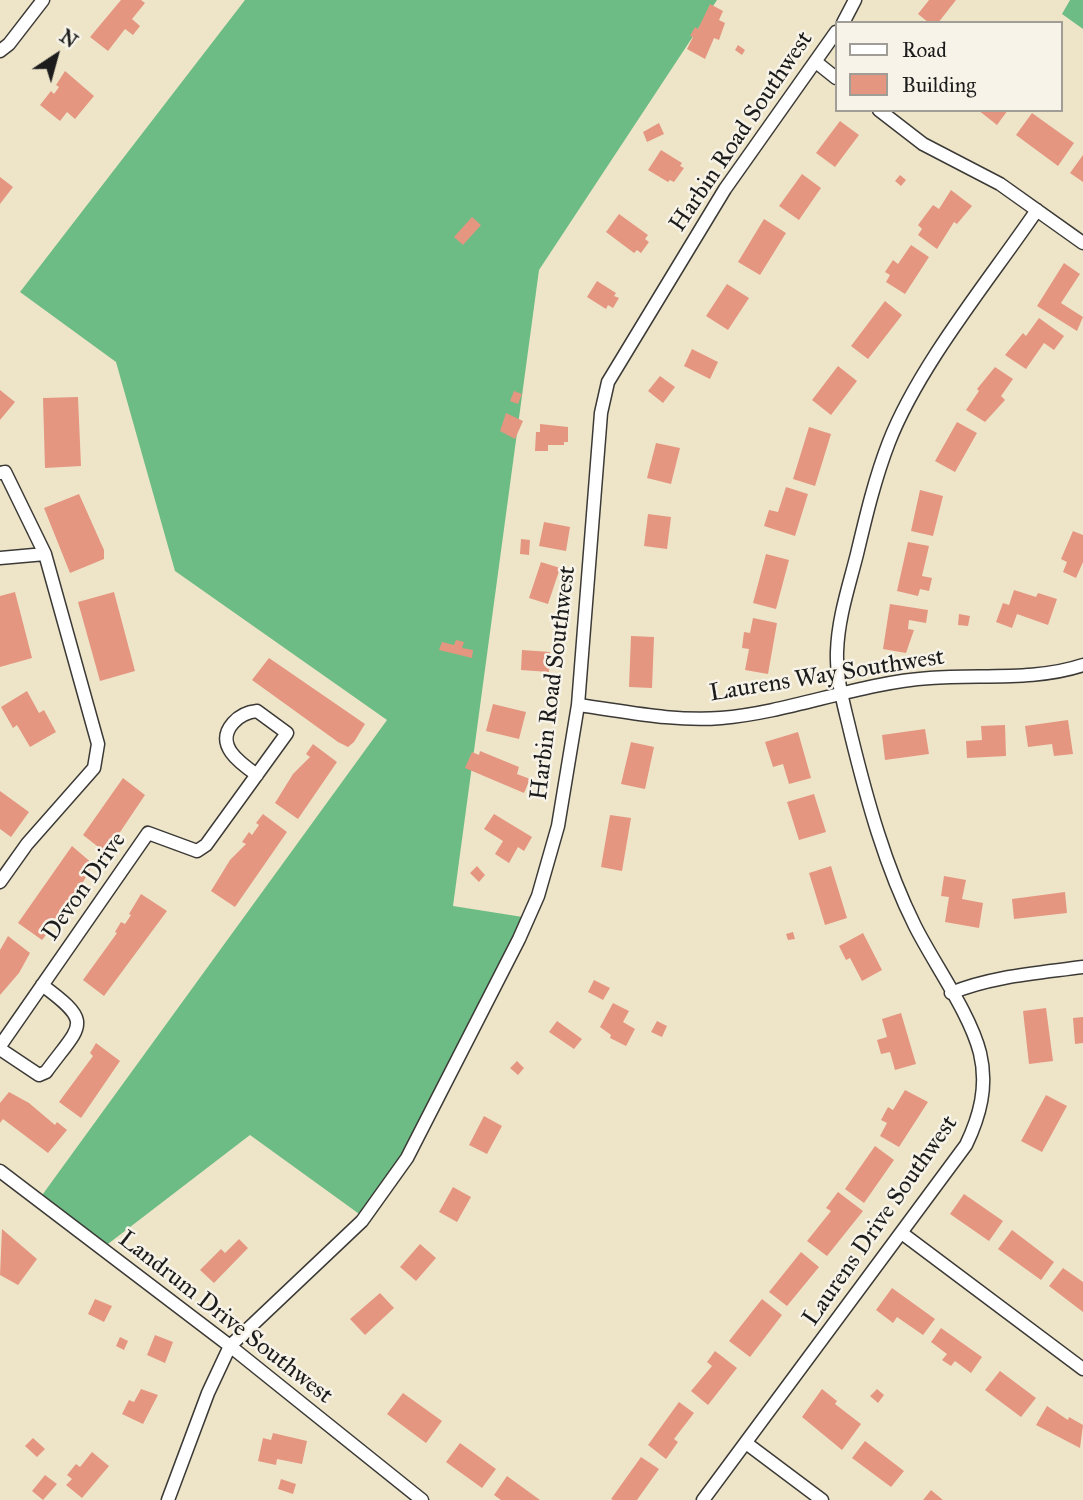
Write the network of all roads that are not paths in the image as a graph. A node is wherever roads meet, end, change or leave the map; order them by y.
1 (43, 0) edge
2 (855, 0) edge
3 (844, 21) edge
4 (834, 35) edge
5 (0, 51) edge
6 (816, 62) junction
7 (834, 76) edge
8 (882, 112) edge
9 (1037, 210) junction
10 (1083, 243) edge
11 (0, 473) edge
12 (46, 554) junction
13 (0, 558) edge
14 (1083, 665) edge
15 (841, 692) junction
16 (578, 705) junction
17 (257, 775) junction
18 (5, 864) edge
19 (0, 882) edge
20 (1083, 967) edge
21 (42, 985) junction
22 (951, 993) junction
23 (0, 1047) edge
24 (0, 1171) edge
25 (903, 1234) junction
26 (230, 1346) junction
27 (1083, 1369) edge
28 (746, 1443) junction
29 (168, 1500) edge
30 (422, 1500) edge
31 (703, 1500) edge
32 (822, 1500) edge

1 - 5 street
2 - 3 street, Harbin Road Southwest
4 - 6 street, Harbin Road Southwest
6 - 7 street
6 - 16 street, Harbin Road Southwest
8 - 9 street
9 - 10 street
9 - 15 street, Laurens Drive Southwest
11 - 12 street
12 - 13 street
12 - 18 street
14 - 15 street, Laurens Way Southwest
15 - 16 street, Laurens Way Southwest
15 - 22 street, Laurens Drive Southwest
16 - 26 street, Harbin Road Southwest
17 - 17 street, Devon Drive
17 - 21 street, Devon Drive
18 - 19 street
20 - 22 street
21 - 23 street, Devon Drive
21 - 23 street, Devon Drive
22 - 25 street, Laurens Drive Southwest
24 - 26 street, Landrum Drive Southwest
25 - 27 street
25 - 28 street, Laurens Drive Southwest
26 - 29 street, Harbin Road Southwest
26 - 30 street, Landrum Drive Southwest
28 - 31 street, Laurens Drive Southwest
28 - 32 street

